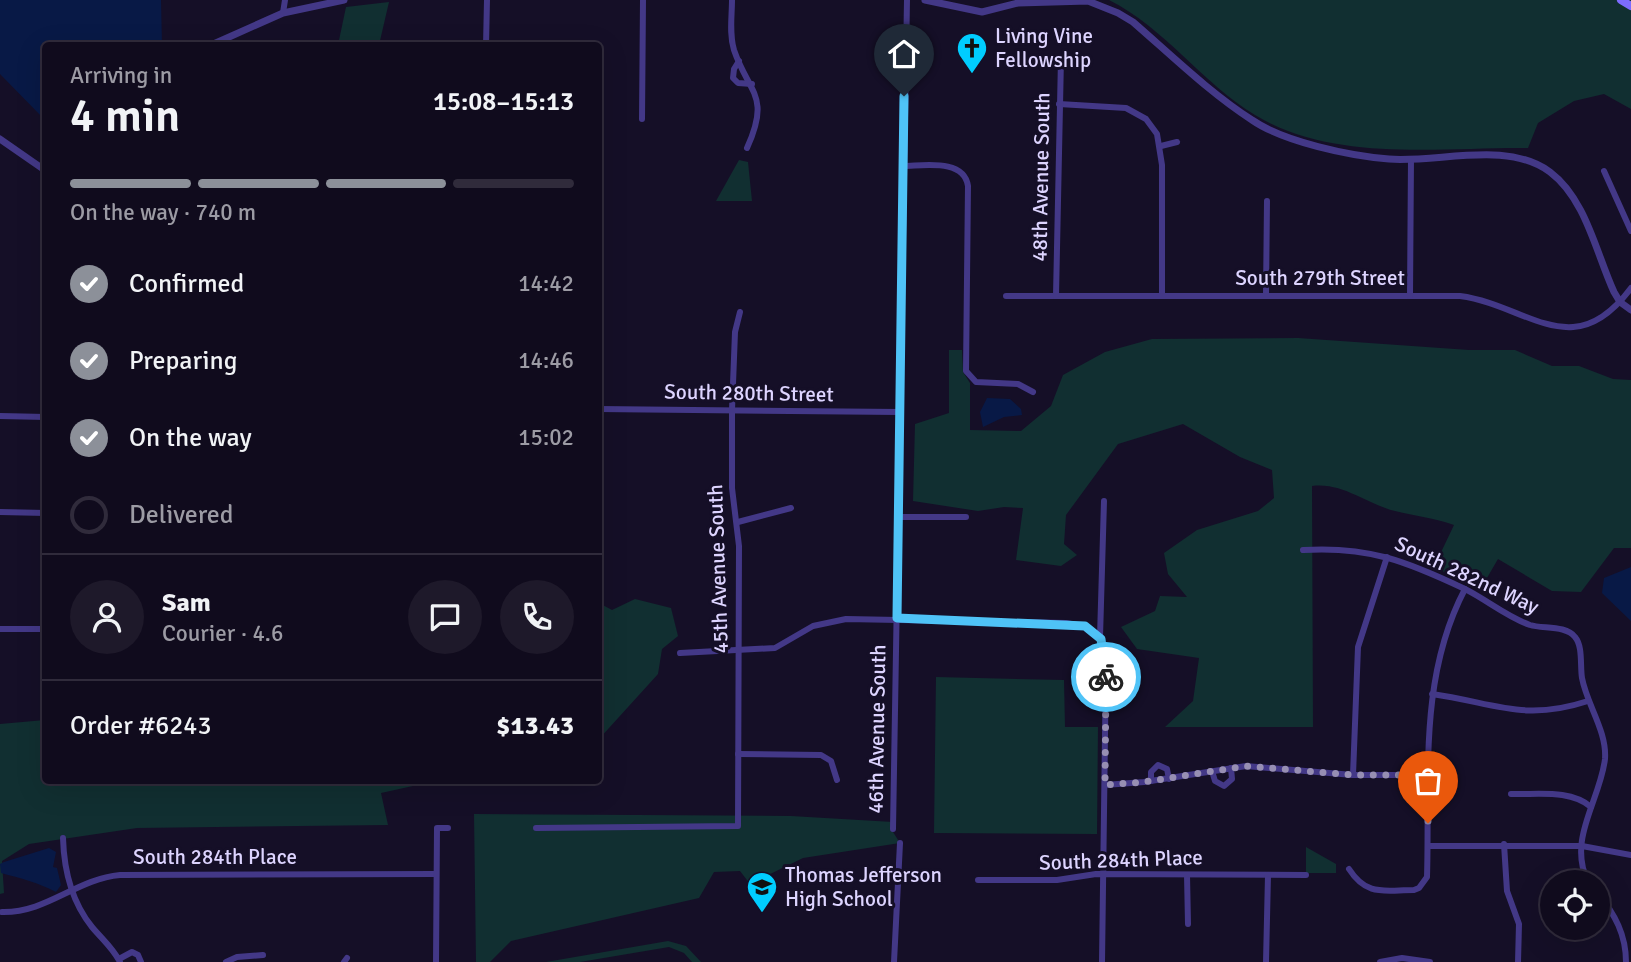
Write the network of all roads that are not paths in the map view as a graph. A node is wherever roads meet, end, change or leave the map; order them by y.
1 (285, 0) edge
2 (344, 0) edge
3 (487, 0) edge
4 (643, 0) edge
5 (732, 0) edge
6 (907, 0) edge
7 (925, 0) edge
8 (1621, 0) edge
9 (1631, 6) edge
10 (283, 13) junction
11 (218, 42) edge
12 (486, 42) edge
13 (1060, 58) dead end
14 (740, 61) junction
15 (752, 84) junction
16 (1059, 104) junction
17 (642, 118) dead end
18 (0, 139) edge
19 (1177, 142) dead end
20 (1161, 146) junction
21 (747, 148) dead end
22 (1411, 159) junction
23 (903, 166) junction
24 (42, 168) edge
25 (1604, 171) dead end
26 (1266, 201) dead end
27 (1631, 231) edge
28 (1631, 288) edge
29 (1162, 295) junction
30 (1266, 295) junction
31 (1006, 296) dead end
32 (1056, 296) junction
33 (1410, 296) junction
34 (1620, 302) junction
35 (1631, 310) edge
36 (740, 312) dead end
37 (1033, 392) dead end
38 (602, 409) edge
39 (732, 410) junction
40 (900, 412) junction
41 (0, 416) edge
42 (42, 417) edge
43 (1104, 501) dead end
44 (791, 509) dead end
45 (0, 512) edge
46 (42, 513) edge
47 (899, 517) junction
48 (966, 517) dead end
49 (738, 522) junction
50 (1303, 550) dead end
51 (1387, 557) junction
52 (1465, 589) junction
53 (897, 618) junction
54 (0, 629) edge
55 (42, 629) edge
56 (1100, 637) junction
57 (740, 651) junction
58 (680, 653) dead end
59 (1432, 694) junction
60 (1588, 701) junction
61 (738, 754) junction
62 (1231, 768) junction
63 (1212, 771) junction
64 (1353, 775) junction
65 (1428, 775) junction
66 (1169, 779) junction
67 (837, 780) dead end
68 (1152, 781) junction
69 (1105, 785) junction
70 (1511, 794) dead end
71 (1591, 807) junction
72 (448, 828) dead end
73 (536, 828) dead end
74 (893, 829) dead end
75 (63, 838) dead end
76 (900, 843) dead end
77 (1504, 844) junction
78 (1428, 846) junction
79 (1582, 846) junction
80 (1631, 855) edge
81 (1349, 869) dead end
82 (1584, 870) edge
83 (436, 874) junction
84 (1103, 874) junction
85 (1187, 875) junction
86 (1268, 875) junction
87 (1306, 875) dead end
88 (978, 880) dead end
89 (71, 891) junction
90 (1610, 910) edge
91 (2, 912) dead end
92 (1188, 924) dead end
93 (263, 955) dead end
94 (119, 961) edge
95 (141, 962) edge
96 (226, 962) edge
97 (436, 962) edge
98 (894, 962) edge
99 (1102, 962) edge
100 (1266, 962) edge
101 (1380, 962) edge
102 (1430, 962) edge
103 (1518, 962) edge
104 (1626, 962) edge

1 - 10 street
2 - 10 street
3 - 12 street
4 - 17 street
5 - 14 street
6 - 23 street, 46th Avenue South
7 - 22 street
8 - 9 main road
10 - 11 street
13 - 16 street, 48th Avenue South
14 - 15 street
14 - 15 street
15 - 21 street
16 - 20 street
16 - 32 street, 48th Avenue South
18 - 24 street
19 - 20 street
20 - 29 street
22 - 33 street
22 - 34 street
23 - 37 street
23 - 40 street, 46th Avenue South
25 - 27 street
26 - 30 street
28 - 34 street, South 279th Street
29 - 30 street, South 279th Street
29 - 32 street, South 279th Street
30 - 33 street, South 279th Street
31 - 32 street, South 279th Street
33 - 34 street, South 279th Street
34 - 35 street
36 - 39 street, 45th Avenue South
38 - 39 street, South 280th Street
39 - 40 street, South 280th Street
39 - 49 street, 45th Avenue South
40 - 47 street, 46th Avenue South
41 - 42 street
43 - 56 street
44 - 49 street
45 - 46 street
47 - 48 street
47 - 53 street, 46th Avenue South
49 - 57 street, 45th Avenue South
50 - 51 street, South 282nd Way
51 - 52 street, South 282nd Way
51 - 64 street
52 - 59 street
52 - 60 street, South 282nd Way
53 - 56 street
53 - 57 street
53 - 74 street, 46th Avenue South
54 - 55 street
56 - 69 street
57 - 58 street
57 - 61 street, 45th Avenue South
59 - 60 street
59 - 65 street
60 - 71 street
61 - 67 street
61 - 73 street, 45th Avenue South
62 - 63 street
62 - 63 street
62 - 64 street
63 - 66 street
64 - 65 street
65 - 78 street
66 - 68 street
66 - 68 street
68 - 69 street
69 - 84 street
70 - 71 street
71 - 79 street
72 - 83 street
75 - 89 street
76 - 98 street
77 - 78 street
77 - 79 street
77 - 103 street
78 - 81 street
79 - 80 street
79 - 82 street
83 - 89 street, South 284th Place
83 - 97 street
84 - 85 street, South 284th Place
84 - 88 street, South 284th Place
84 - 99 street
85 - 86 street, South 284th Place
85 - 92 street
86 - 87 street, South 284th Place
86 - 100 street
89 - 91 street, South 284th Place
89 - 94 street
90 - 104 street
93 - 96 street
94 - 95 street
101 - 102 street

